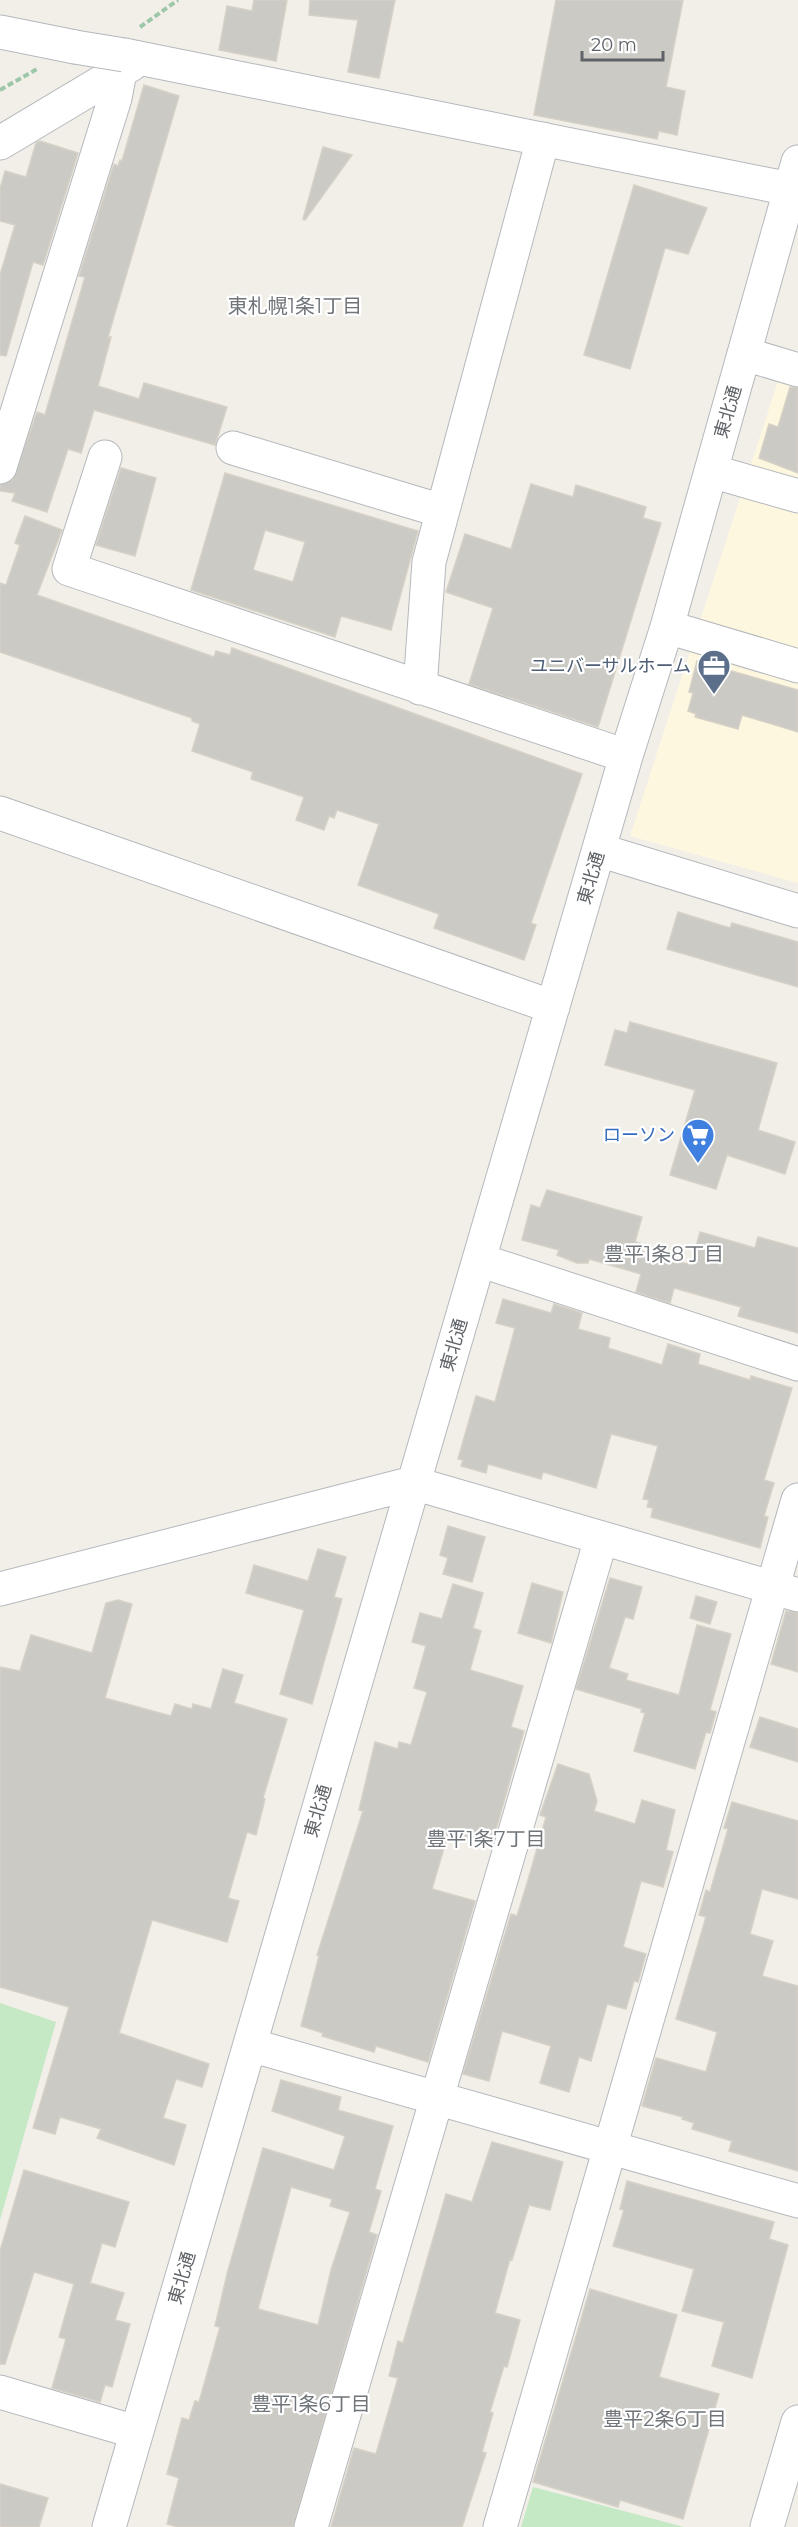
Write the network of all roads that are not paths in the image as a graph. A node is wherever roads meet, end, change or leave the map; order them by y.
1 (0, 32) edge
2 (128, 62) junction
3 (543, 139) junction
4 (0, 142) edge
5 (794, 175) edge
6 (745, 354) junction
7 (798, 370) edge
8 (233, 448) dead end
9 (105, 457) dead end
10 (0, 467) edge
11 (711, 471) junction
12 (798, 496) edge
13 (442, 511) junction
14 (667, 627) junction
15 (798, 666) edge
16 (420, 688) junction
17 (626, 756) junction
18 (0, 813) edge
19 (599, 850) junction
20 (798, 911) edge
21 (553, 1007) junction
22 (479, 1260) junction
23 (798, 1364) edge
24 (413, 1483) junction
25 (798, 1500) edge
26 (602, 1539) junction
27 (0, 1589) edge
28 (786, 1591) edge
29 (250, 2045) junction
30 (439, 2098) junction
31 (611, 2147) junction
32 (798, 2201) edge
33 (0, 2392) edge
34 (798, 2422) edge
35 (136, 2432) junction
36 (109, 2527) edge
37 (311, 2527) edge
38 (500, 2527) edge
39 (767, 2527) edge

1 - 2 street, bridge
2 - 3 street
2 - 4 street
2 - 10 street
3 - 5 street
3 - 13 street
5 - 6 street, 東北通
6 - 7 street
6 - 11 street, 東北通
8 - 13 street
9 - 16 street
11 - 12 street
11 - 14 street, 東北通
13 - 16 street
14 - 15 street
14 - 17 street, 東北通
16 - 17 street
17 - 19 street, 東北通
18 - 21 street
19 - 20 street
19 - 21 street, 東北通
21 - 22 street, 東北通
22 - 23 street
22 - 24 street, 東北通
24 - 26 street
24 - 27 street
24 - 29 street, 東北通
25 - 28 street
26 - 28 street
26 - 30 street
28 - 31 street
29 - 30 street
29 - 35 street, 東北通
30 - 31 street
30 - 37 street
31 - 32 street
31 - 38 street
33 - 35 street
34 - 39 street
35 - 36 street, 東北通

